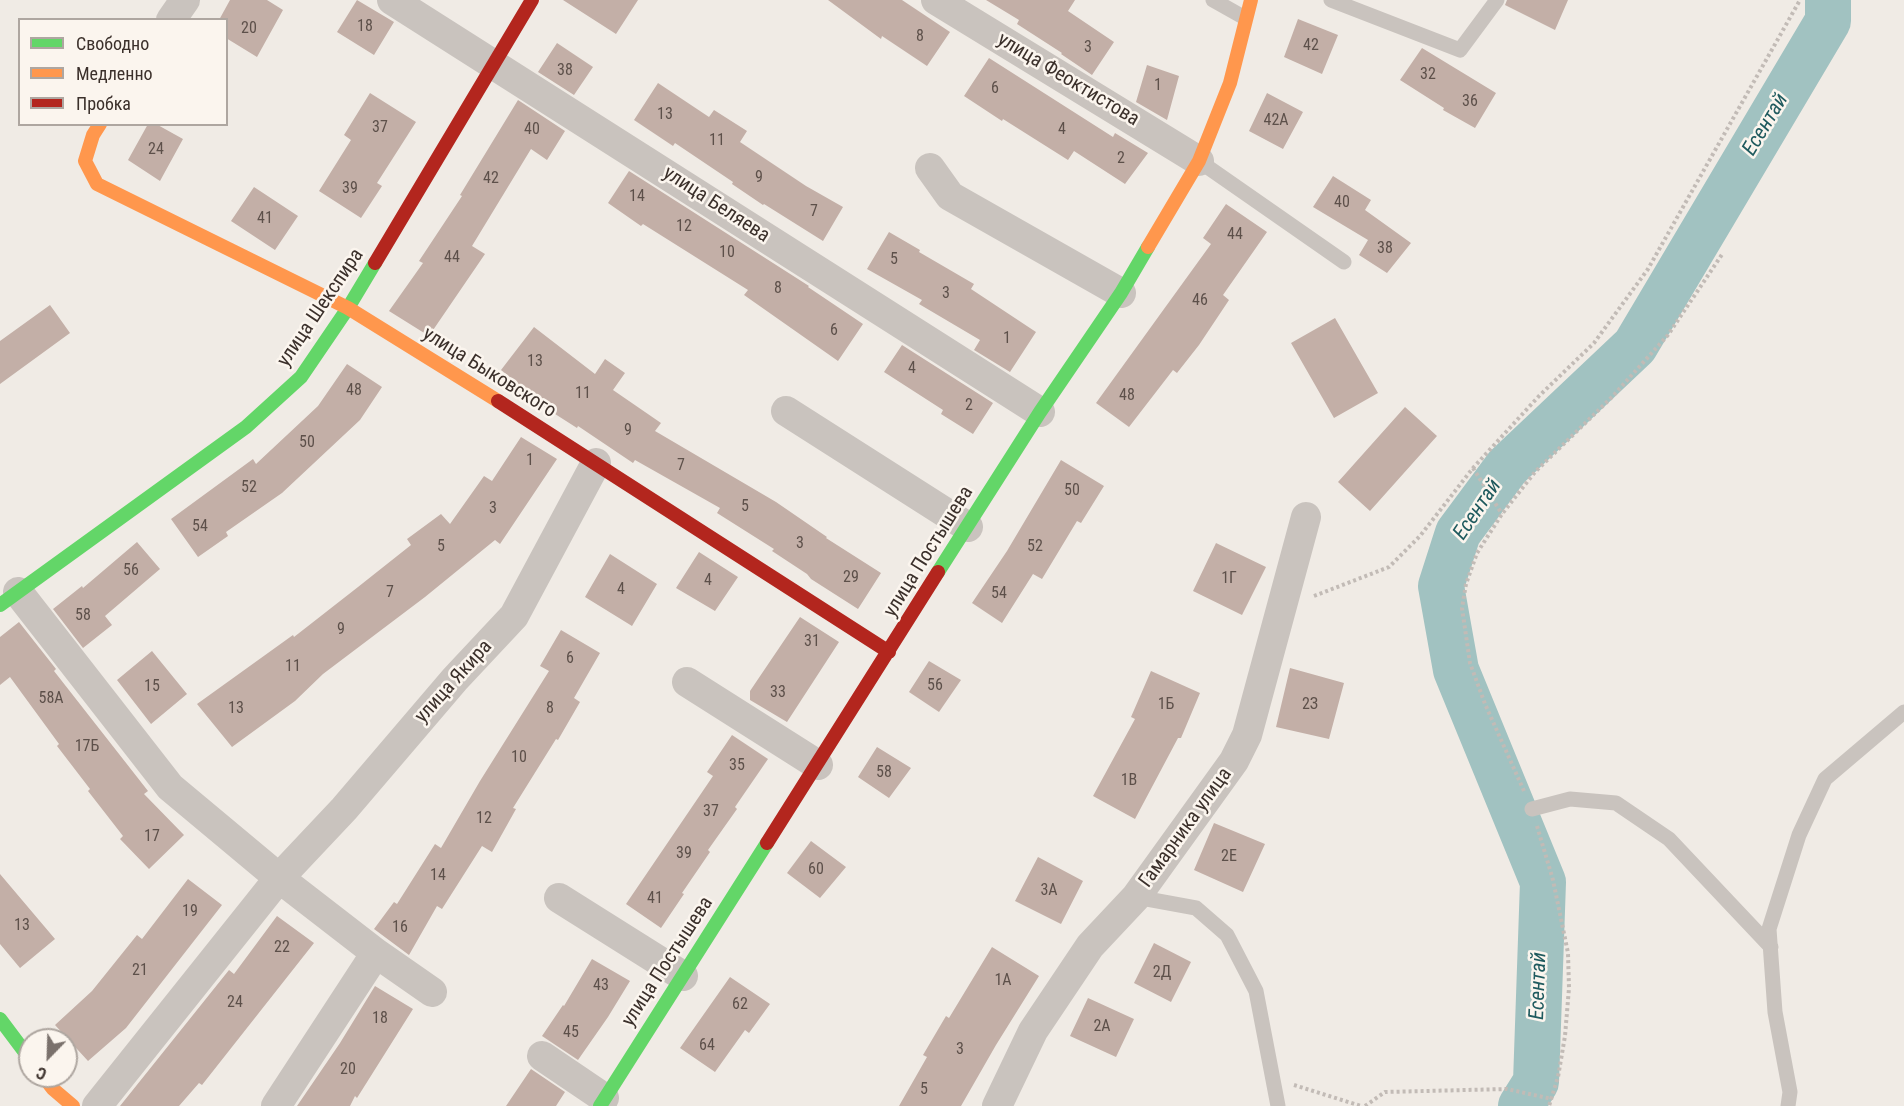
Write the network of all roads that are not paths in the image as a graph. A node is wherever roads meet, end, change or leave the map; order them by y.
1 (185, 0) edge
2 (392, 0) edge
3 (532, 0) edge
4 (936, 0) edge
5 (1213, 0) edge
6 (1251, 0) edge
7 (1331, 0) edge
8 (1497, 0) edge
9 (172, 18) edge
10 (1245, 18) junction
11 (494, 64) junction
12 (96, 130) edge
13 (1199, 161) junction
14 (930, 168) dead end
15 (1344, 261) dead end
16 (1121, 293) junction
17 (348, 308) junction
18 (786, 411) dead end
19 (1040, 412) junction
20 (596, 463) junction
21 (1306, 517) dead end
22 (968, 527) junction
23 (7, 596) edge
24 (889, 652) junction
25 (687, 682) dead end
26 (1904, 712) edge
27 (818, 765) junction
28 (1532, 809) road end
29 (279, 878) junction
30 (1136, 897) junction
31 (559, 898) dead end
32 (1771, 946) junction
33 (376, 953) junction
34 (682, 976) junction
35 (432, 992) dead end
36 (0, 1019) edge
37 (18, 1043) edge
38 (542, 1056) dead end
39 (52, 1088) edge
40 (602, 1102) edge
41 (73, 1106) edge
42 (97, 1106) edge
43 (276, 1106) edge
44 (997, 1106) edge
45 (1278, 1106) edge
46 (1788, 1106) edge

1 - 9 street
2 - 11 street, улица Беляева
3 - 11 street, улица Шекспира
4 - 13 street, улица Феоктистова
5 - 10 lane
6 - 10 street, улица Постышева
7 - 8 lane
10 - 13 street, улица Постышева
11 - 17 street, улица Шекспира
11 - 19 street, улица Беляева
12 - 17 street, улица Быковского
13 - 15 lane
13 - 16 street, улица Постышева
14 - 16 street
16 - 19 street, улица Постышева
17 - 20 street, улица Быковского
17 - 23 street, улица Шекспира
18 - 22 street
19 - 22 street, улица Постышева
20 - 24 street, улица Быковского
20 - 29 street, улица Якира
21 - 30 street, Гамарника улица
22 - 24 street, улица Постышева
23 - 29 street
24 - 27 street, улица Постышева
25 - 27 street
26 - 32 lane
27 - 34 street, улица Постышева
28 - 32 lane
29 - 33 street
29 - 42 street, улица Якира
30 - 44 street, Гамарника улица
30 - 45 lane
31 - 34 street
32 - 46 lane
33 - 35 street
33 - 43 street
34 - 40 street, улица Постышева
36 - 37 street
38 - 40 street
39 - 41 street

